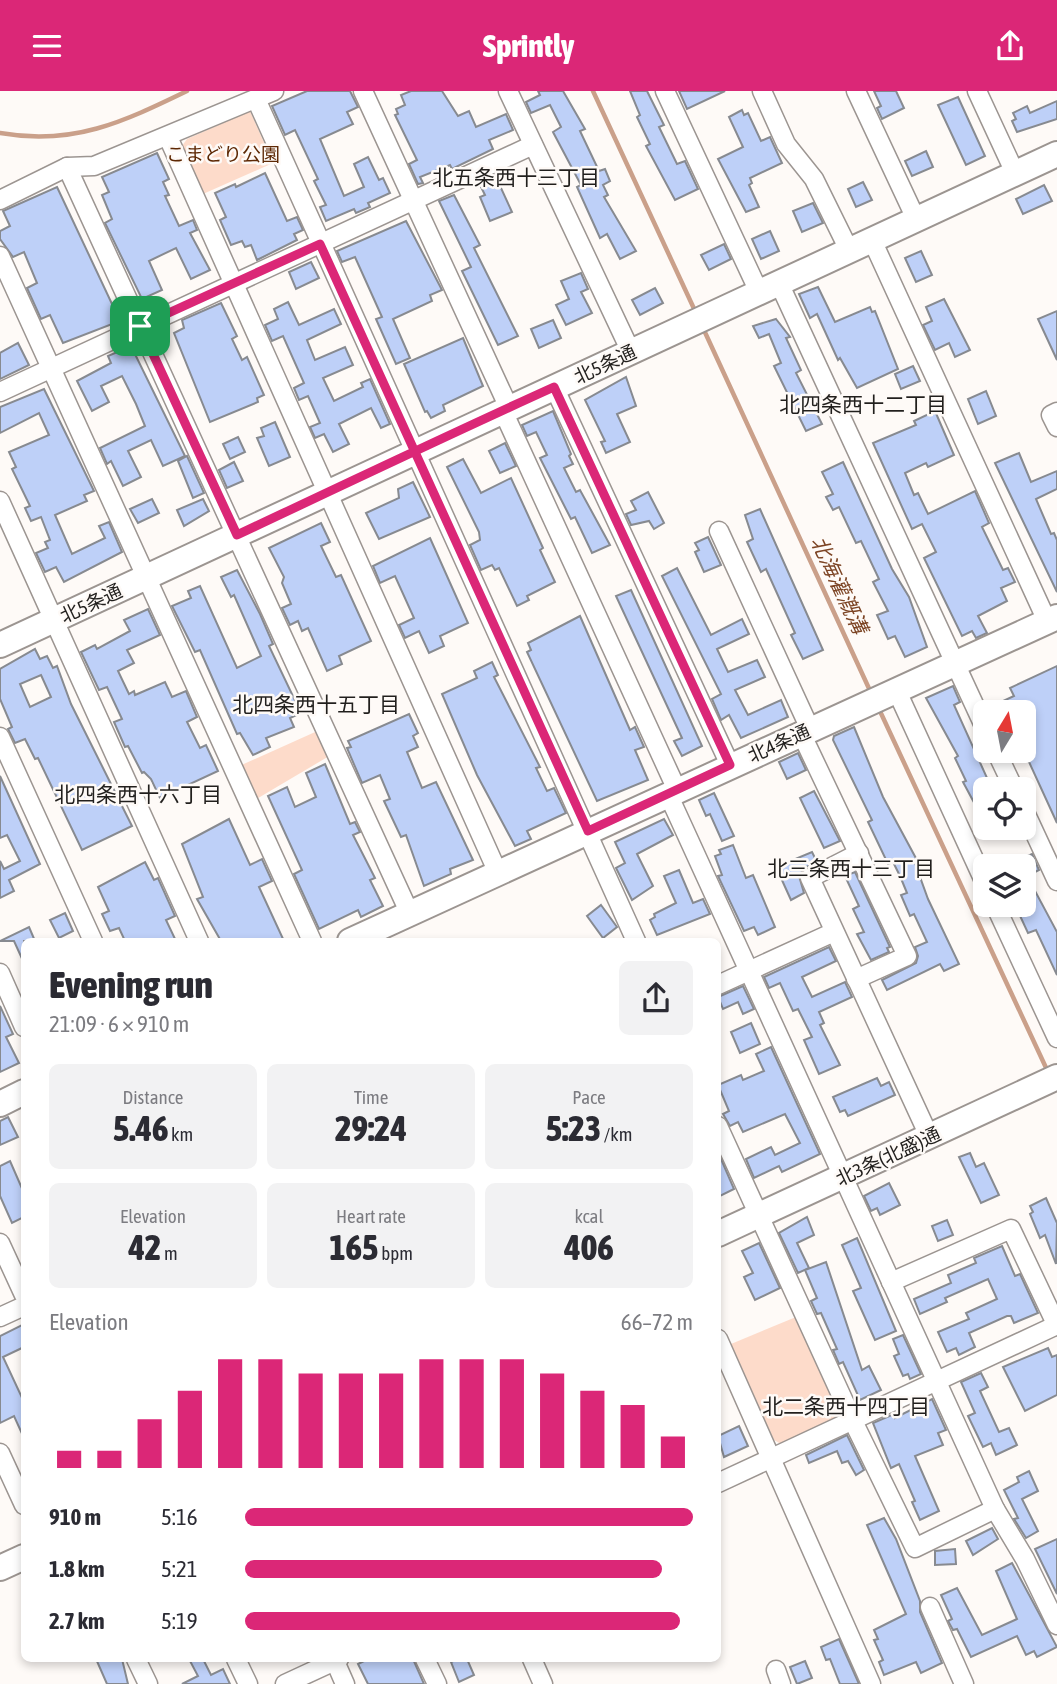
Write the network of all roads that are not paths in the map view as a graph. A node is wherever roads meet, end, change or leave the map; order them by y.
1 (274, 91) edge
2 (363, 91) edge
3 (508, 91) edge
4 (665, 91) edge
5 (762, 91) edge
6 (856, 91) edge
7 (977, 91) edge
8 (256, 99) junction
9 (168, 137) junction
10 (533, 145) junction
11 (1057, 154) edge
12 (67, 167) junction
13 (1015, 173) junction
14 (0, 200) edge
15 (414, 201) junction
16 (916, 219) junction
17 (872, 240) junction
18 (320, 244) junction
19 (849, 250) junction
20 (0, 256) edge
21 (231, 283) junction
22 (769, 287) junction
23 (140, 326) junction
24 (631, 352) junction
25 (49, 369) junction
26 (554, 387) junction
27 (0, 392) edge
28 (506, 409) junction
29 (1057, 412) edge
30 (1057, 427) edge
31 (416, 452) junction
32 (326, 493) junction
33 (0, 501) edge
34 (719, 531) dead end
35 (237, 535) junction
36 (147, 577) junction
37 (1052, 619) edge
38 (55, 620) junction
39 (0, 645) edge
40 (955, 664) junction
41 (883, 700) junction
42 (973, 702) edge
43 (806, 731) junction
44 (0, 737) edge
45 (730, 765) junction
46 (673, 792) junction
47 (588, 831) junction
48 (1036, 836) edge
49 (859, 853) junction
50 (973, 861) edge
51 (498, 873) junction
52 (1057, 881) edge
53 (410, 914) junction
54 (1001, 917) edge
55 (834, 932) junction
56 (92, 938) edge
57 (199, 938) edge
58 (311, 938) edge
59 (357, 938) edge
60 (635, 938) edge
61 (748, 971) junction
62 (0, 974) edge
63 (856, 979) junction
64 (721, 984) edge
65 (21, 1020) edge
66 (1057, 1038) edge
67 (1052, 1079) edge
68 (21, 1094) edge
69 (0, 1104) edge
70 (721, 1133) edge
71 (929, 1136) junction
72 (842, 1178) junction
73 (757, 1216) junction
74 (721, 1233) edge
75 (0, 1243) edge
76 (891, 1282) junction
77 (21, 1288) edge
78 (21, 1307) edge
79 (0, 1317) edge
80 (1057, 1326) edge
81 (721, 1346) edge
82 (935, 1381) junction
83 (853, 1421) junction
84 (0, 1453) edge
85 (772, 1458) junction
86 (721, 1482) edge
87 (21, 1498) edge
88 (995, 1509) junction
89 (21, 1558) edge
90 (0, 1568) edge
91 (930, 1607) dead end
92 (1057, 1625) edge
93 (137, 1662) edge
94 (237, 1662) edge
95 (332, 1662) edge
96 (337, 1662) edge
97 (426, 1662) edge
98 (533, 1662) edge
99 (148, 1684) edge
100 (248, 1684) edge
101 (285, 1684) edge
102 (345, 1684) edge
103 (437, 1684) edge
104 (543, 1684) edge
105 (871, 1684) edge
106 (964, 1684) edge

1 - 8 street
2 - 15 street
3 - 10 street
4 - 22 street
5 - 19 street
6 - 16 street
7 - 13 street
8 - 9 street
8 - 18 street
9 - 12 street
9 - 21 street
10 - 15 street
10 - 24 street
11 - 13 street, 北5条通
12 - 14 street
12 - 23 street
13 - 16 street, 北5条通
15 - 18 street
15 - 28 street
16 - 17 street, 北5条通
17 - 19 street, 北5条通
17 - 37 street
18 - 21 street
18 - 31 street
19 - 22 street, 北5条通
20 - 25 street
21 - 23 street
21 - 32 street
22 - 24 street, 北5条通
22 - 40 street
23 - 25 street
23 - 35 street
24 - 26 street, 北5条通
25 - 27 street
25 - 36 street
26 - 28 street, 北5条通
26 - 45 street
28 - 31 street, 北5条通
28 - 46 street
29 - 30 street
31 - 32 street, 北5条通
31 - 47 street
32 - 35 street, 北5条通
32 - 51 street
33 - 38 street
34 - 43 street
35 - 36 street, 北5条通
35 - 53 street
36 - 38 street, 北5条通
36 - 58 street
37 - 40 street, 北4条通
38 - 39 street, 北5条通
38 - 57 street
40 - 41 street, 北4条通
40 - 42 street
41 - 43 street, 北4条通
41 - 50 street
43 - 45 street, 北4条通
43 - 49 street
44 - 56 street
45 - 46 street, 北4条通
46 - 47 street, 北4条通
46 - 61 street
47 - 51 street, 北4条通
47 - 60 street
48 - 52 street
49 - 55 street
49 - 63 street
51 - 53 street, 北4条通
53 - 59 street, 北4条通
54 - 66 street
55 - 61 street
55 - 63 street
61 - 64 street
61 - 72 street
62 - 65 street
63 - 71 street
67 - 71 street, 北3条(北盛)通
68 - 69 street
70 - 73 street
71 - 72 street, 北3条(北盛)通
72 - 73 street, 北3条(北盛)通
72 - 76 street
73 - 74 street, 北3条(北盛)通
73 - 83 street
75 - 77 street
76 - 80 street
76 - 82 street
78 - 79 street
80 - 82 street
81 - 85 street
82 - 83 street
82 - 88 street
83 - 85 street
83 - 88 street
84 - 87 street
85 - 86 street
85 - 105 street
88 - 92 street
89 - 90 street
91 - 106 street
93 - 99 street
94 - 100 street
95 - 101 street
96 - 102 street
97 - 103 street
98 - 104 street

